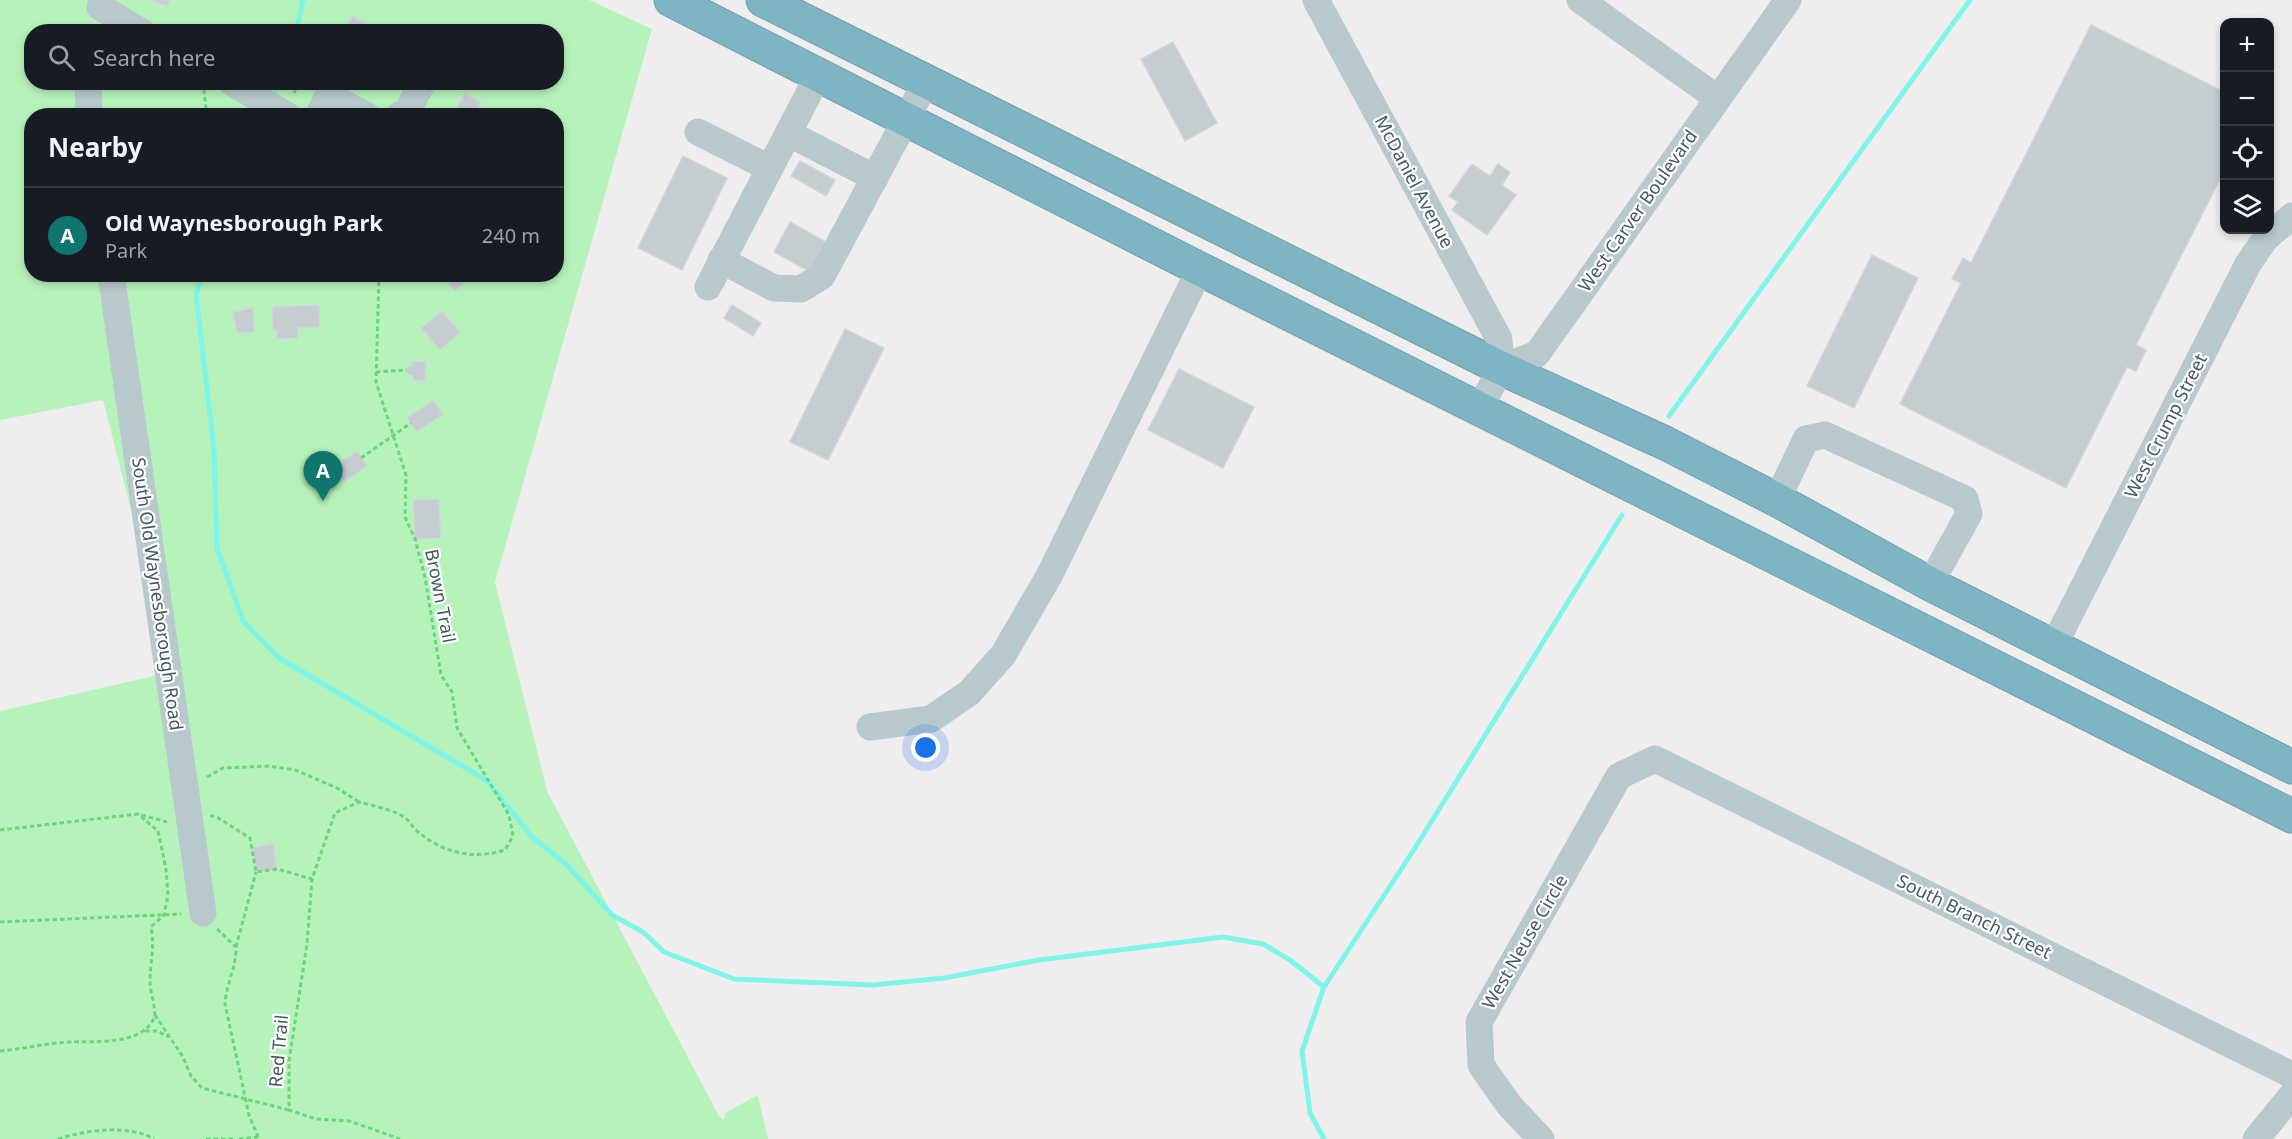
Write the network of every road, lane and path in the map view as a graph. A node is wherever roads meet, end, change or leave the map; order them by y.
1 (671, 0) edge
2 (764, 0) edge
3 (1316, 0) edge
4 (1580, 0) edge
5 (1788, 0) edge
6 (99, 13) edge
7 (124, 24) edge
8 (819, 74) junction
9 (926, 82) junction
10 (88, 90) edge
11 (204, 90) edge
12 (244, 90) edge
13 (419, 90) edge
14 (1716, 98) junction
15 (89, 108) edge
16 (206, 108) edge
17 (275, 108) edge
18 (322, 108) edge
19 (352, 108) edge
20 (409, 108) edge
21 (906, 121) junction
22 (698, 132) dead end
23 (788, 133) junction
24 (769, 168) junction
25 (875, 178) junction
26 (2292, 216) edge
27 (721, 260) junction
28 (1200, 269) junction
29 (112, 282) edge
30 (379, 282) edge
31 (708, 287) dead end
32 (1501, 368) junction
33 (408, 370) dead end
34 (376, 372) junction
35 (1480, 408) junction
36 (411, 423) dead end
37 (394, 434) junction
38 (362, 458) dead end
39 (1777, 500) junction
40 (1930, 584) junction
41 (2053, 647) junction
42 (870, 727) dead end
43 (1655, 759) joint
44 (2292, 767) edge
45 (205, 781) dead end
46 (359, 802) junction
47 (138, 814) junction
48 (205, 814) junction
49 (2292, 816) edge
50 (0, 830) edge
51 (256, 872) junction
52 (312, 879) junction
53 (203, 913) junction
54 (164, 915) junction
55 (0, 922) edge
56 (236, 947) junction
57 (155, 1015) junction
58 (145, 1030) junction
59 (173, 1040) junction
60 (0, 1051) edge
61 (2292, 1075) edge
62 (2292, 1095) edge
63 (246, 1097) junction
64 (289, 1110) junction
65 (259, 1138) edge
66 (58, 1139) edge
67 (154, 1139) edge
68 (206, 1139) edge
69 (237, 1139) edge
70 (400, 1139) edge
71 (1541, 1139) edge
72 (2256, 1139) edge

1 - 8 highway
2 - 9 highway
3 - 32 street, McDaniel Avenue
4 - 14 street
5 - 14 street, West Carver Boulevard
6 - 7 street
8 - 21 highway
8 - 23 street
9 - 21 street
9 - 32 highway
10 - 15 street
11 - 16 path
12 - 17 street
13 - 20 street
14 - 32 street, West Carver Boulevard
18 - 19 street
21 - 25 street
21 - 28 highway
22 - 24 street
23 - 24 street
23 - 25 street
24 - 27 street
25 - 27 street
26 - 41 street, West Crump Street
27 - 31 street
28 - 35 highway
28 - 42 street
29 - 48 street, South Old Waynesborough Road
30 - 34 path, Brown Trail
32 - 35 street
32 - 39 highway
33 - 34 path
34 - 37 path, Brown Trail
35 - 49 highway
36 - 37 path
37 - 38 path
37 - 46 path, Brown Trail
39 - 40 highway
39 - 40 street
40 - 41 highway
41 - 44 highway
43 - 61 street, South Branch Street
43 - 71 street, West Neuse Circle
45 - 46 path
46 - 52 path
47 - 48 path
47 - 50 path
47 - 54 path
48 - 51 path
48 - 53 street, South Old Waynesborough Road
51 - 52 path
51 - 56 path
52 - 64 path, Red Trail
53 - 54 path
53 - 56 path
54 - 55 path
54 - 57 path
56 - 63 path
57 - 58 path
57 - 59 path
58 - 59 path
58 - 60 path
59 - 63 path
62 - 72 street
63 - 64 path
63 - 65 path
64 - 70 path, Red Trail
65 - 69 path
66 - 67 path
68 - 69 path

